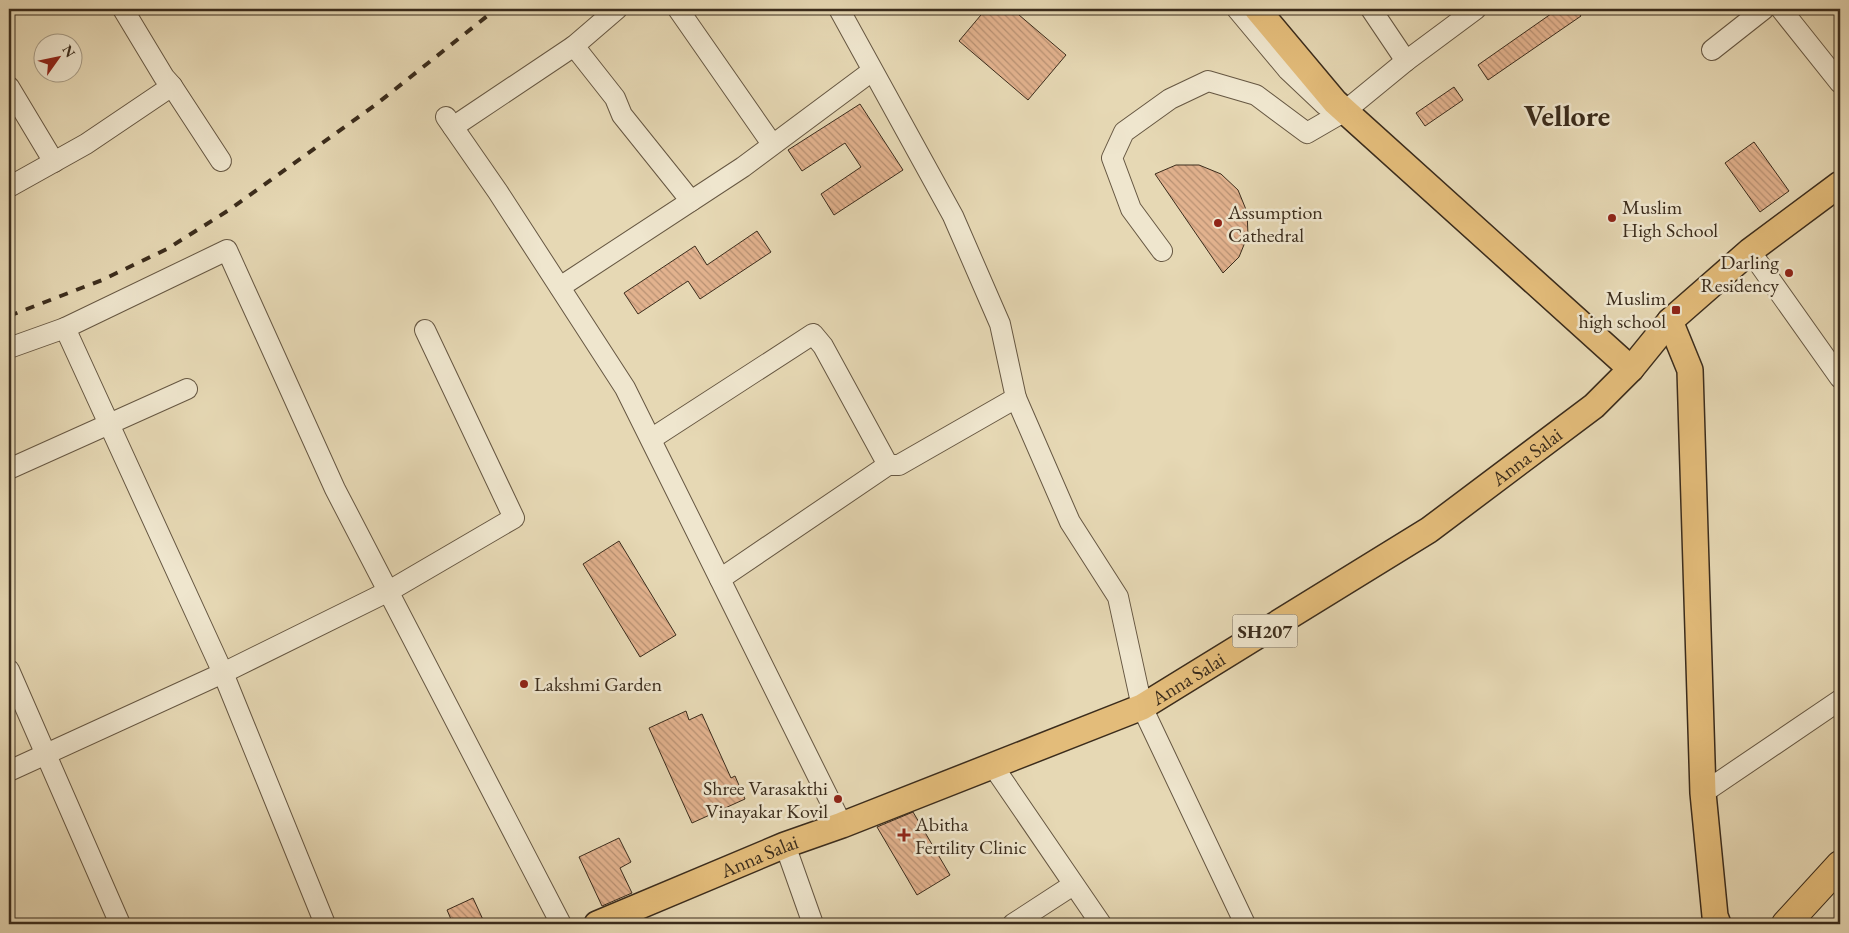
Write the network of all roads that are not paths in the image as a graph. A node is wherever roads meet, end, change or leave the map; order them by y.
1 (123, 9) edge
2 (617, 9) edge
3 (678, 9) edge
4 (838, 9) edge
5 (1237, 9) edge
6 (1257, 9) edge
7 (1371, 9) edge
8 (1476, 9) edge
9 (1764, 9) edge
10 (1782, 9) edge
11 (574, 46) junction
12 (1712, 50) dead end
13 (1406, 60) junction
14 (872, 71) junction
15 (1840, 83) edge
16 (172, 86) junction
17 (9, 87) edge
18 (1345, 110) junction
19 (772, 144) junction
20 (54, 162) junction
21 (221, 162) dead end
22 (1840, 184) edge
23 (9, 187) edge
24 (690, 201) junction
25 (1162, 250) dead end
26 (1750, 251) junction
27 (560, 286) junction
28 (1670, 321) junction
29 (65, 328) junction
30 (425, 330) dead end
31 (9, 348) edge
32 (1631, 369) junction
33 (1840, 378) edge
34 (187, 389) dead end
35 (1016, 398) junction
36 (108, 423) junction
37 (651, 440) junction
38 (888, 465) junction
39 (9, 469) edge
40 (720, 579) junction
41 (387, 590) junction
42 (9, 670) edge
43 (223, 673) junction
44 (1840, 700) edge
45 (1142, 707) junction
46 (45, 756) junction
47 (993, 766) junction
48 (9, 771) edge
49 (1703, 793) junction
50 (842, 825) junction
51 (785, 845) junction
52 (1840, 864) edge
53 (1073, 885) junction
54 (120, 924) edge
55 (325, 924) edge
56 (561, 924) edge
57 (597, 924) edge
58 (813, 924) edge
59 (1013, 924) edge
60 (1101, 924) edge
61 (1245, 924) edge
62 (1718, 924) edge
63 (1786, 924) edge

1 - 16 street
2 - 11 street
3 - 19 street
4 - 14 street
5 - 18 street
6 - 18 main road
7 - 13 street
8 - 13 street
9 - 12 street
10 - 15 street
11 - 24 street
11 - 27 street
13 - 18 street
14 - 19 street
14 - 35 street
16 - 20 street
16 - 21 street
17 - 20 street
18 - 25 street
18 - 32 main road
19 - 24 street
20 - 23 street
22 - 26 main road, Anna Salai / SH207
24 - 27 street
26 - 28 main road, Anna Salai / SH207
26 - 33 street
27 - 37 street
28 - 32 main road, Anna Salai / SH207
28 - 49 main road
29 - 31 street
29 - 36 street
29 - 41 street
30 - 41 street
32 - 45 main road, Anna Salai / SH207
34 - 36 street
35 - 38 street
35 - 45 street
36 - 39 street
36 - 43 street
37 - 38 street
37 - 40 street
38 - 40 street
40 - 50 street
41 - 43 street
41 - 56 street
42 - 46 street
43 - 46 street
43 - 55 street
44 - 49 street
45 - 47 main road, Anna Salai / SH207
45 - 61 street
46 - 48 street
46 - 54 street
47 - 50 main road, Anna Salai / SH207
47 - 53 street
49 - 62 main road
50 - 51 main road, Anna Salai / SH207
51 - 57 main road, Anna Salai / SH207
51 - 58 street
52 - 63 highway
53 - 59 street
53 - 60 street

